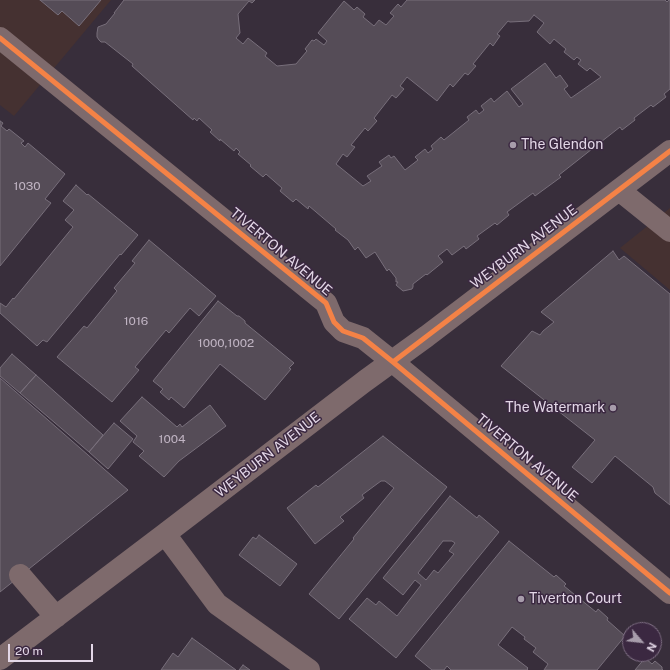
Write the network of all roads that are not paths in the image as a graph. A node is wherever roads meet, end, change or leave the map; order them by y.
1 (0, 38) edge
2 (670, 151) edge
3 (619, 190) junction
4 (670, 231) edge
5 (393, 362) junction
6 (165, 534) junction
7 (20, 576) dead end
8 (670, 593) edge
9 (56, 617) junction
10 (0, 659) edge
11 (309, 670) edge

1 - 5 street, TIVERTON AVENUE
2 - 3 street, WEYBURN AVENUE
3 - 4 street
3 - 5 street, WEYBURN AVENUE
5 - 6 street, WEYBURN AVENUE
5 - 8 street, TIVERTON AVENUE
6 - 9 street, WEYBURN AVENUE
6 - 11 street
7 - 9 street
9 - 10 street, WEYBURN AVENUE

